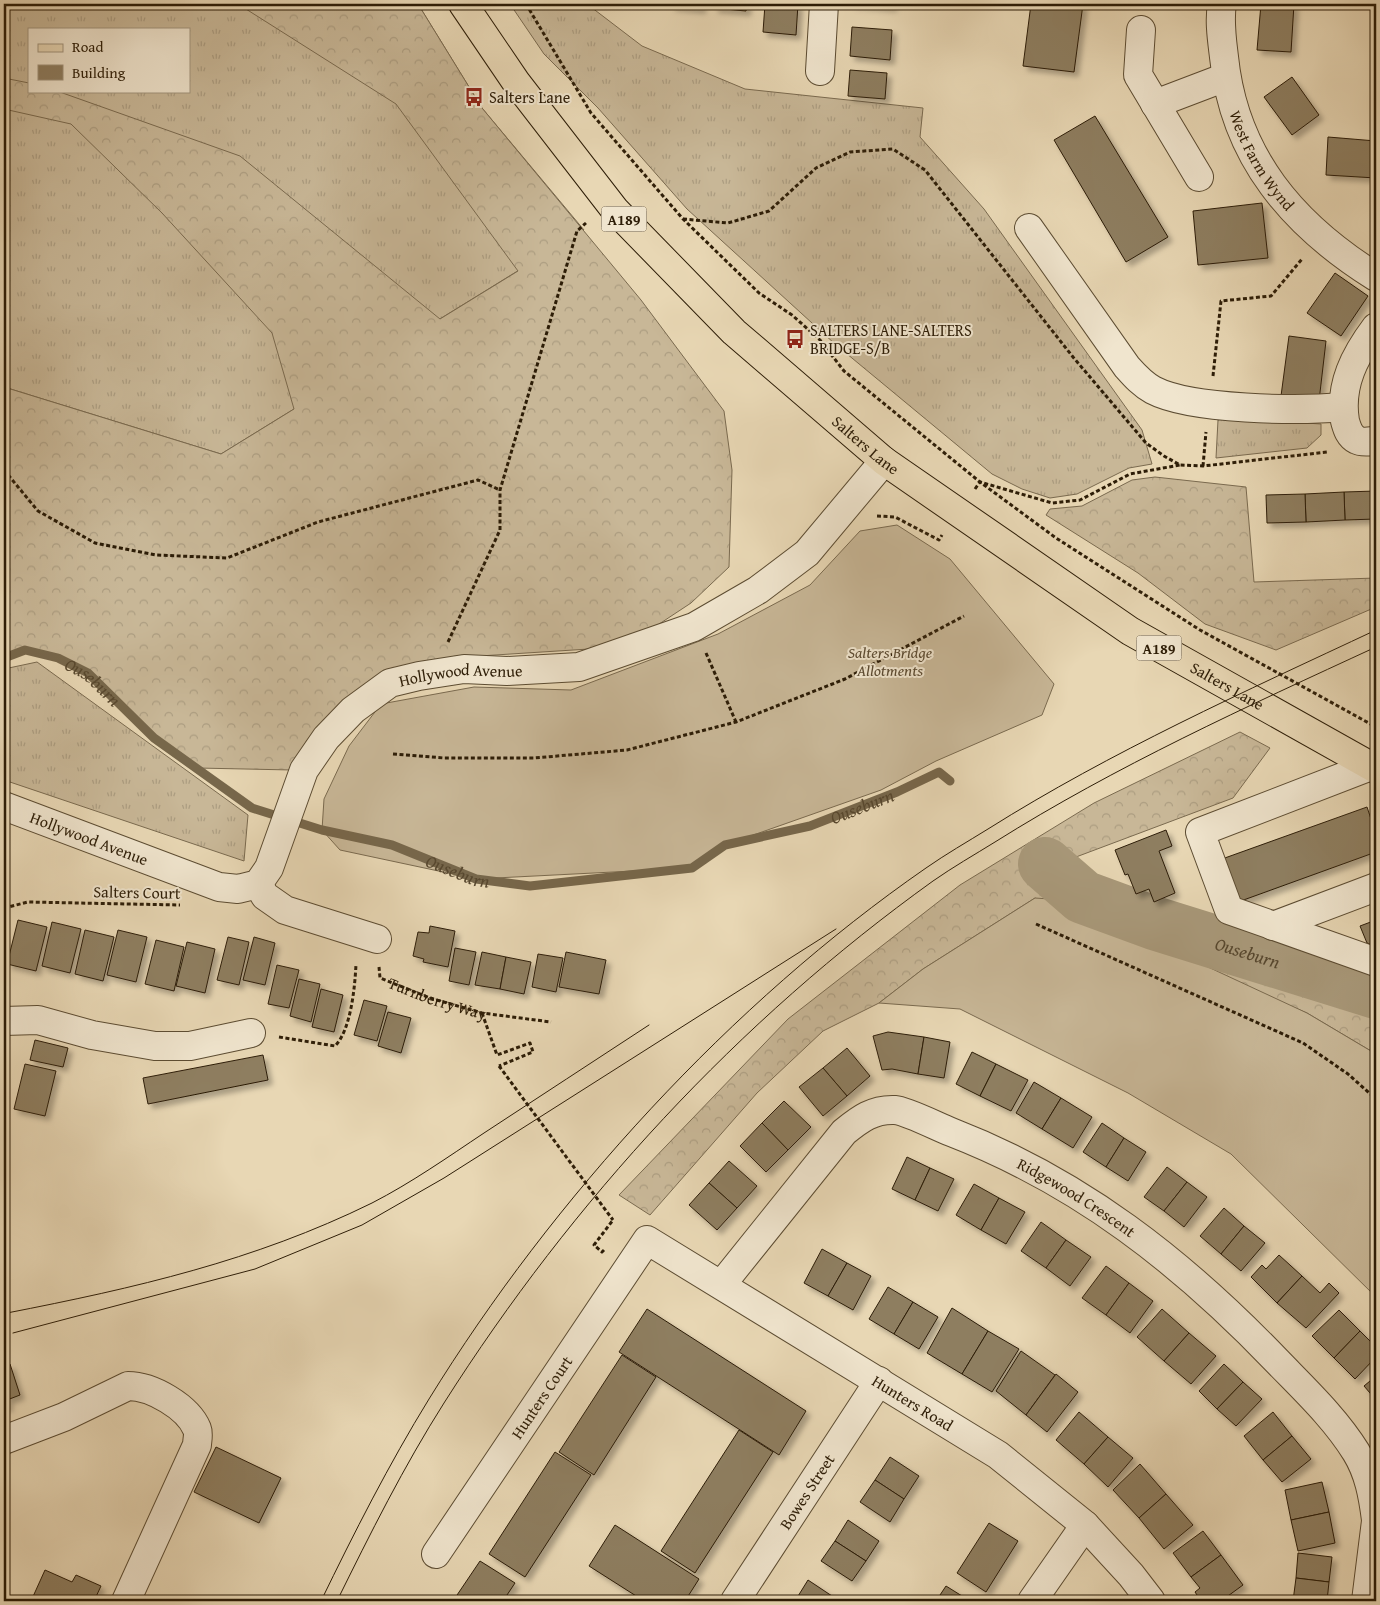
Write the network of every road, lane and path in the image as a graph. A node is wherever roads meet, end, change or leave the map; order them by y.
1 (463, 4) edge
2 (526, 4) edge
3 (824, 4) edge
4 (1222, 4) edge
5 (1141, 30) dead end
6 (820, 70) dead end
7 (1226, 77) junction
8 (1155, 104) junction
9 (1199, 177) dead end
10 (683, 219) junction
11 (586, 223) dead end
12 (1029, 228) dead end
13 (1321, 237) junction
14 (1376, 277) edge
15 (1376, 327) edge
16 (1209, 404) junction
17 (1343, 407) junction
18 (1367, 441) edge
19 (884, 461) junction
20 (1180, 465) junction
21 (4, 470) edge
22 (980, 482) junction
23 (500, 490) junction
24 (964, 616) dead end
25 (694, 627) junction
26 (433, 674) junction
27 (736, 722) junction
28 (1376, 727) edge
29 (393, 754) dead end
30 (1374, 767) edge
31 (4, 806) edge
32 (258, 884) junction
33 (1376, 887) edge
34 (188, 905) dead end
35 (4, 908) edge
36 (1036, 924) dead end
37 (1274, 926) junction
38 (367, 936) junction
39 (1376, 962) edge
40 (482, 1013) junction
41 (4, 1021) edge
42 (551, 1022) dead end
43 (251, 1033) joint
44 (1376, 1100) edge
45 (647, 1240) joint
46 (608, 1245) dead end
47 (722, 1284) junction
48 (879, 1381) junction
49 (4, 1440) edge
50 (1376, 1521) edge
51 (1085, 1525) junction
52 (436, 1554) dead end
53 (126, 1601) edge
54 (735, 1601) edge
55 (1032, 1601) edge
56 (1150, 1601) edge
57 (1366, 1601) edge

1 - 19 main road, Salters Lane / A189
2 - 10 path
3 - 6 street
4 - 7 street, West Farm Wynd
5 - 8 street
7 - 8 street
7 - 13 street, West Farm Wynd
8 - 9 street
10 - 20 path
10 - 22 path
11 - 23 path
12 - 16 street
13 - 14 street, West Farm Wynd
13 - 16 path
15 - 17 street
16 - 17 street
17 - 18 street
18 - 20 path
19 - 25 street, Hollywood Avenue
19 - 30 main road, Salters Lane / A189
20 - 22 path
21 - 23 path
22 - 28 path
23 - 26 path
24 - 27 path
25 - 26 street, Hollywood Avenue
25 - 27 path
26 - 32 street, Hollywood Avenue
27 - 29 path
30 - 37 street
31 - 32 street, Hollywood Avenue
32 - 38 street
33 - 37 street
34 - 35 path, Salters Court
36 - 44 path
37 - 39 street
38 - 40 path, Turnberry Way
38 - 43 path
40 - 42 path, Turnberry Way
40 - 46 path, bridge
41 - 43 street
45 - 47 street, Hunters Road
45 - 52 street, Hunters Court
47 - 48 street, Hunters Road
47 - 50 street, Ridgewood Crescent
48 - 51 street, Hunters Road
48 - 54 street, Bowes Street
49 - 53 street
50 - 57 street, Ridgewood Crescent
51 - 55 street
51 - 56 street, Hunters Road

